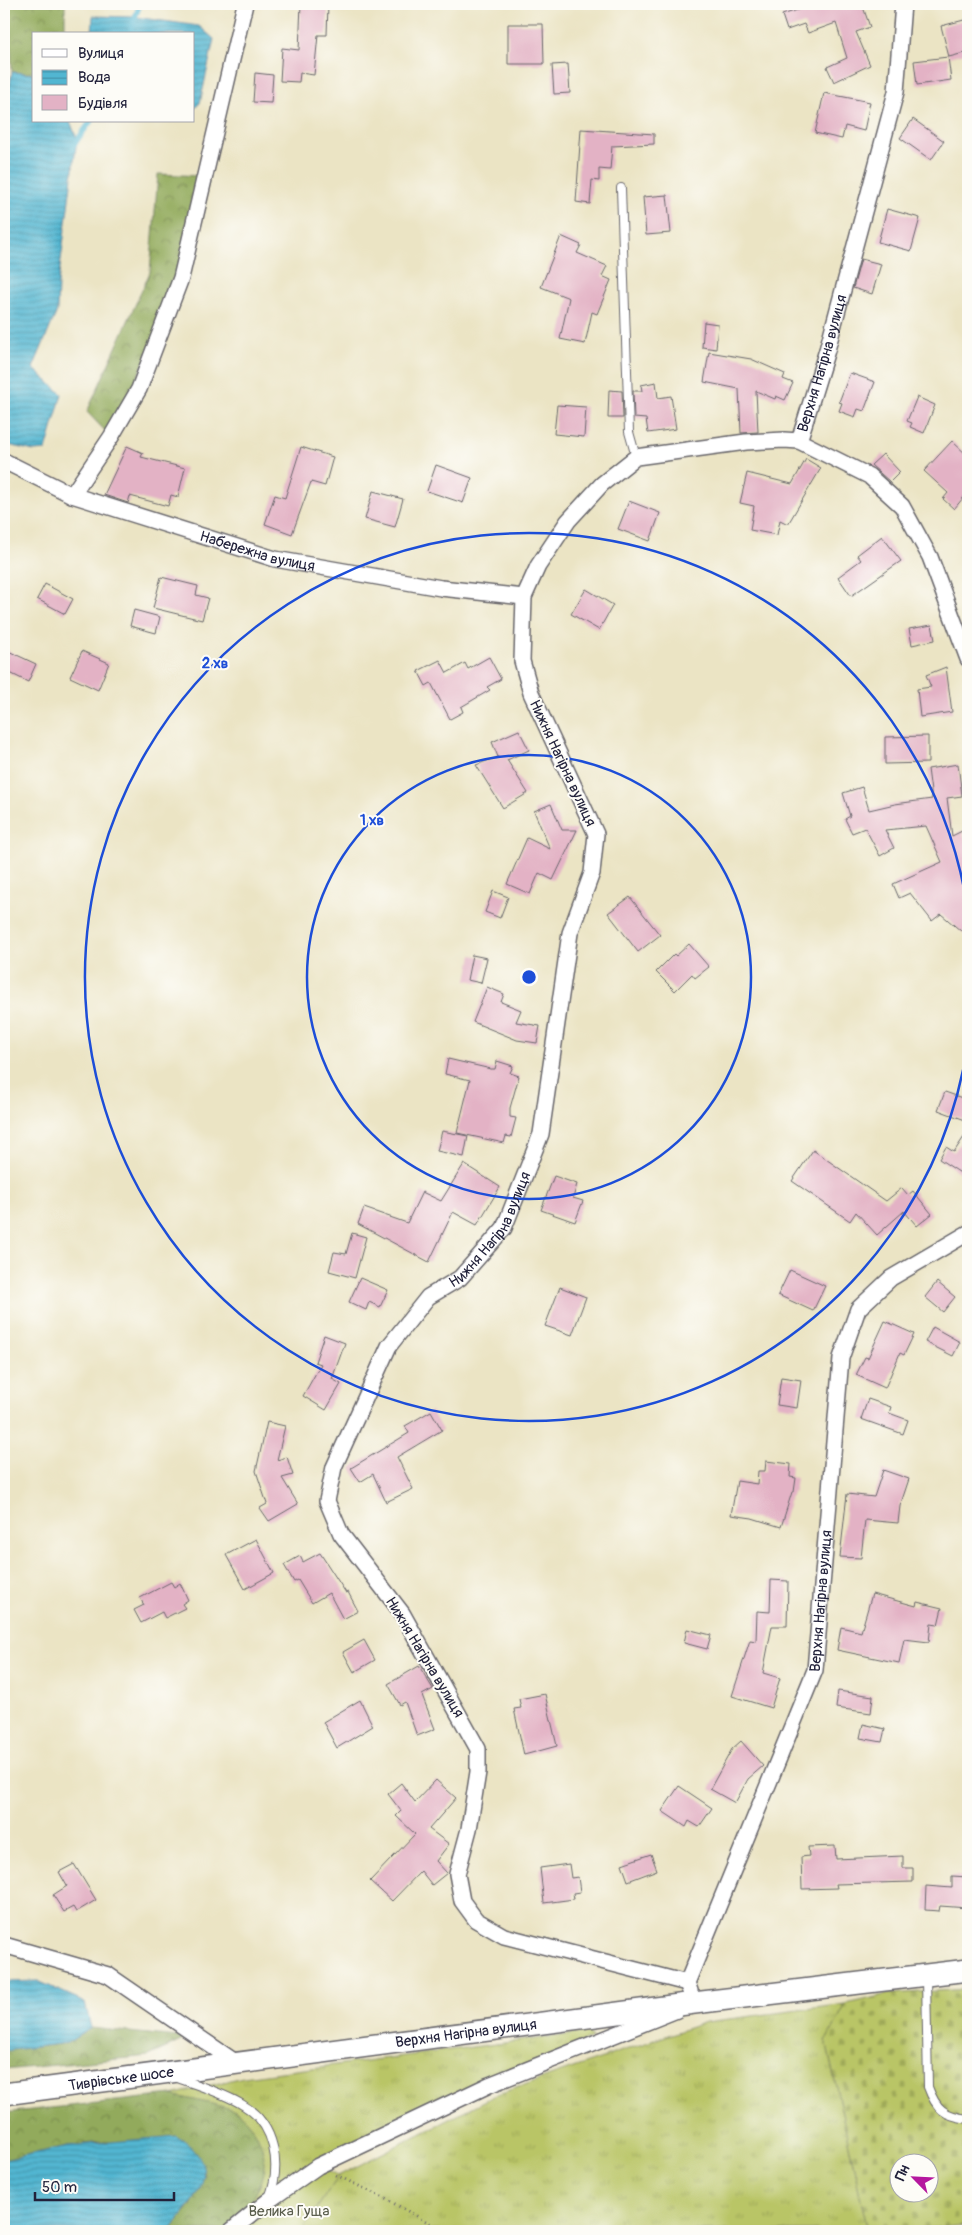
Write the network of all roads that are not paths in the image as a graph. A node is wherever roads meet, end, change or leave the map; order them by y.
1 (245, 4) edge
2 (903, 4) edge
3 (621, 188) dead end
4 (799, 441) junction
5 (636, 457) junction
6 (4, 461) edge
7 (72, 495) junction
8 (524, 597) junction
9 (968, 659) edge
10 (968, 1233) edge
11 (4, 1945) edge
12 (968, 1970) edge
13 (926, 1974) junction
14 (687, 1983) junction
15 (694, 2003) junction
16 (238, 2064) junction
17 (167, 2073) junction
18 (4, 2094) edge
19 (968, 2119) edge
20 (268, 2201) junction
21 (231, 2231) edge

1 - 7 street
2 - 4 street, Верхня Нагірна вулиця
3 - 5 lane
4 - 5 street
4 - 9 street, Верхня Нагірна вулиця
5 - 8 street, Нижня Нагірна вулиця
6 - 7 street, Набережна вулиця
7 - 8 street, Набережна вулиця
8 - 14 street, Нижня Нагірна вулиця
10 - 14 street, Верхня Нагірна вулиця
11 - 16 street
12 - 13 main road, Верхня Нагірна вулиця
13 - 15 main road, Верхня Нагірна вулиця
13 - 19 lane
14 - 15 street
15 - 16 main road, Верхня Нагірна вулиця
15 - 20 street
16 - 17 main road, Тиврівське шосе
17 - 18 main road, Тиврівське шосе
17 - 20 lane
20 - 21 street

